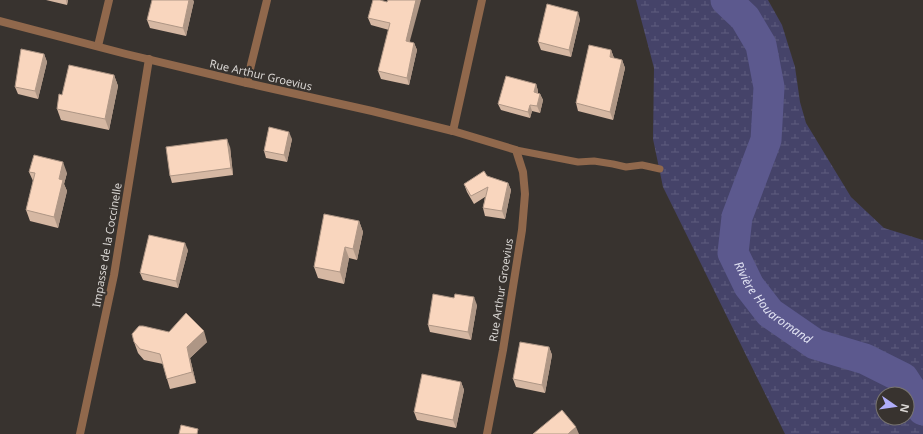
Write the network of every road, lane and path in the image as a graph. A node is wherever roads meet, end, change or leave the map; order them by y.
1 (109, 0) edge
2 (267, 0) edge
3 (482, 0) edge
4 (0, 21) edge
5 (98, 46) junction
6 (149, 59) junction
7 (247, 83) junction
8 (453, 131) junction
9 (516, 150) junction
10 (660, 170) dead end
11 (80, 434) edge
12 (487, 434) edge

1 - 5 street
2 - 7 street
3 - 8 street
4 - 5 street, Rue Arthur Groevius
5 - 6 street, Rue Arthur Groevius
6 - 7 street, Rue Arthur Groevius
6 - 11 street, Impasse de la Coccinelle
7 - 8 street, Rue Arthur Groevius
8 - 9 street, Rue Arthur Groevius
9 - 10 lane, Rue Arthur Groevius
9 - 12 street, Rue Arthur Groevius

